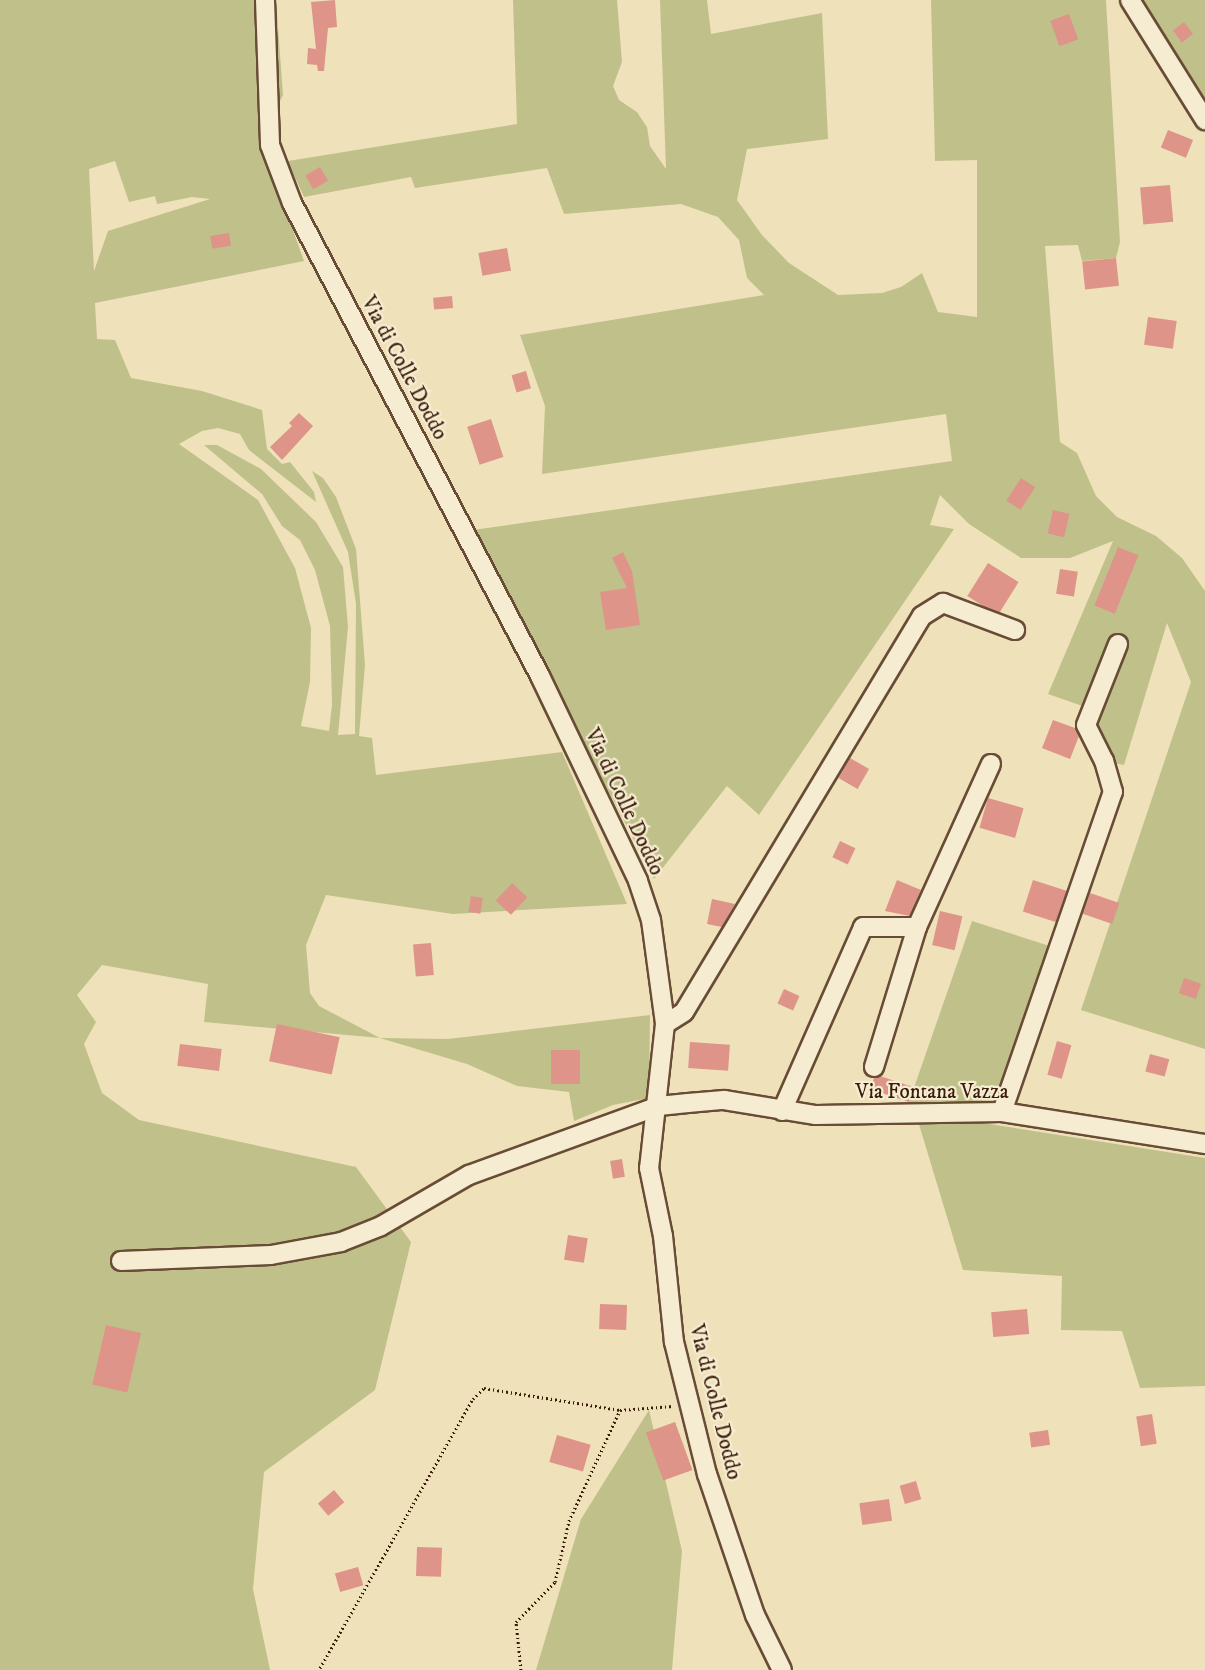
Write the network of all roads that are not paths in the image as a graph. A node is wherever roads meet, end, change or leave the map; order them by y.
1 (265, 0) edge
2 (1130, 0) edge
3 (1205, 120) edge
4 (1015, 630) dead end
5 (1118, 644) dead end
6 (991, 764) dead end
7 (917, 927) junction
8 (665, 1024) junction
9 (874, 1067) dead end
10 (659, 1106) junction
11 (782, 1111) junction
12 (1002, 1112) junction
13 (1205, 1144) edge
14 (121, 1261) dead end
15 (782, 1670) edge

1 - 8 street, Via di Colle Doddo
2 - 3 street
4 - 8 street
5 - 12 street
6 - 7 street
7 - 9 street
7 - 11 street
8 - 10 street, Via di Colle Doddo
10 - 11 street, Via Fontana Vazza
10 - 14 street, Via Fontana Vazza
10 - 15 street, Via di Colle Doddo
11 - 12 street, Via Fontana Vazza
12 - 13 street, Via Fontana Vazza

